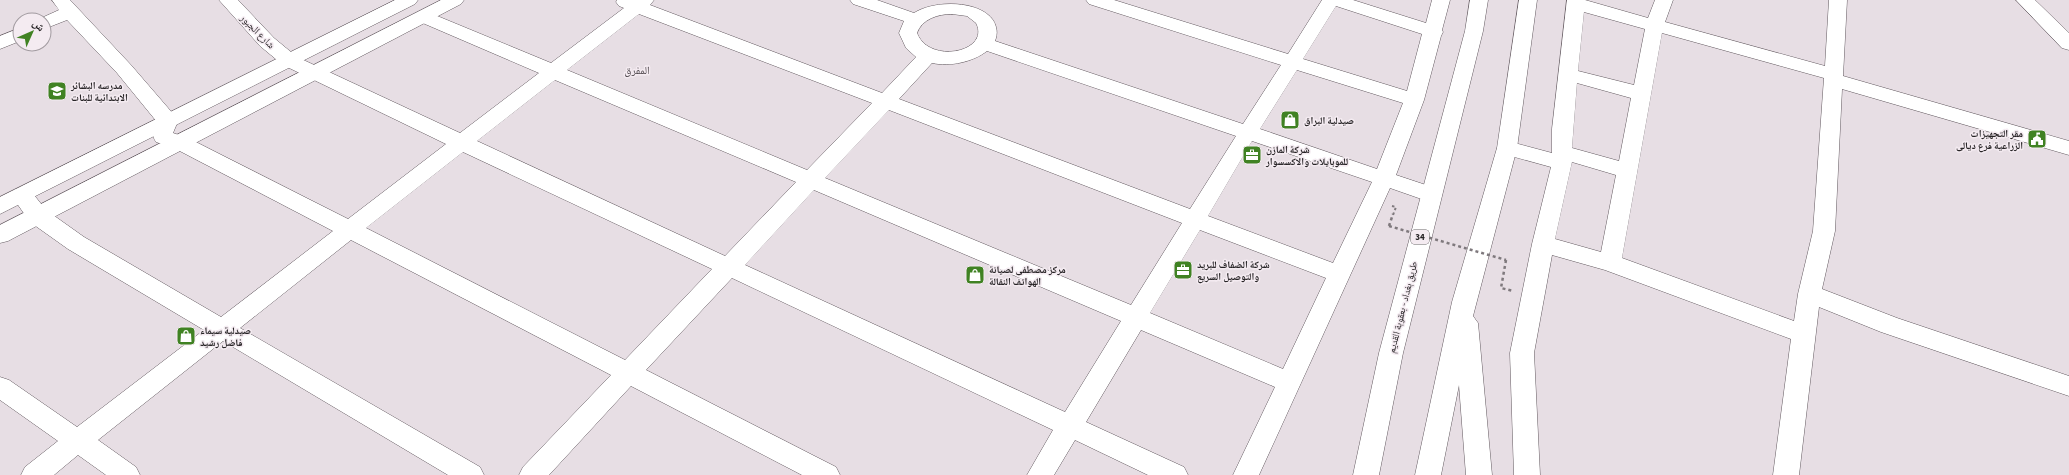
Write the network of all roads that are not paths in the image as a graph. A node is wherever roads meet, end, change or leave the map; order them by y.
1 (228, 0) edge
2 (455, 0) edge
3 (859, 0) edge
4 (986, 0) edge
5 (1095, 0) edge
6 (1331, 0) edge
7 (1335, 0) edge
8 (1441, 0) edge
9 (1479, 0) edge
10 (1528, 0) edge
11 (1664, 0) edge
12 (1838, 0) edge
13 (2025, 0) edge
14 (402, 1) edge
15 (634, 2) edge
16 (1576, 2) edge
17 (65, 6) edge
18 (973, 12) junction
19 (52, 17) edge
20 (424, 17) junction
21 (915, 19) junction
22 (1655, 24) junction
23 (1434, 32) junction
24 (12, 38) edge
25 (0, 43) edge
26 (985, 44) junction
27 (2069, 44) edge
28 (928, 56) junction
29 (290, 61) junction
30 (1293, 63) junction
31 (554, 72) junction
32 (314, 74) junction
33 (1568, 74) junction
34 (1833, 77) junction
35 (1642, 94) junction
36 (1414, 100) junction
37 (885, 101) junction
38 (168, 121) junction
39 (1248, 132) junction
40 (181, 143) junction
41 (462, 143) junction
42 (1506, 148) junction
43 (2069, 148) edge
44 (1562, 157) junction
45 (1627, 171) junction
46 (1384, 178) junction
47 (810, 180) junction
48 (1430, 194) junction
49 (22, 195) junction
50 (0, 206) edge
51 (38, 216) junction
52 (1196, 220) junction
53 (350, 230) junction
54 (0, 235) edge
55 (1543, 244) junction
56 (1610, 263) junction
57 (728, 267) junction
58 (1339, 274) junction
59 (1809, 294) junction
60 (1464, 302) junction
61 (1136, 318) junction
62 (222, 329) junction
63 (1803, 334) junction
64 (628, 373) junction
65 (1289, 382) junction
66 (2069, 386) edge
67 (0, 387) edge
68 (1070, 426) junction
69 (78, 441) junction
70 (34, 475) edge
71 (127, 475) edge
72 (471, 475) edge
73 (532, 475) edge
74 (827, 475) edge
75 (1040, 475) edge
76 (1175, 475) edge
77 (1246, 475) edge
78 (1366, 475) edge
79 (1428, 475) edge
80 (1479, 475) edge
81 (1527, 475) edge
82 (1786, 475) edge

1 - 29 main road, شارع الجبور
2 - 20 main road
3 - 21 main road
4 - 18 main road
5 - 30 main road
6 - 30 main road
7 - 23 main road
8 - 23 main road
9 - 48 main road, طريق بغداد - بعقوبة القديم / 34
10 - 42 main road
11 - 22 main road
12 - 34 main road
13 - 27 main road
14 - 29 main road
15 - 31 main road
15 - 37 main road
16 - 22 main road
16 - 33 main road
17 - 19 main road
17 - 38 main road
18 - 21 main road
18 - 26 main road
20 - 31 main road
20 - 32 main road
21 - 28 main road
22 - 34 main road
22 - 35 main road
23 - 36 main road
24 - 25 main road
26 - 28 main road
26 - 39 main road
28 - 37 main road
29 - 32 main road, شارع الجبور
29 - 38 main road
30 - 36 main road
30 - 39 main road
31 - 41 main road
31 - 47 main road
32 - 40 main road
32 - 41 main road, شارع الجبور
33 - 35 main road
33 - 44 main road
34 - 43 main road
34 - 59 main road
35 - 45 main road
36 - 46 main road
37 - 47 main road
37 - 52 main road
38 - 40 main road
38 - 49 main road
39 - 46 main road
39 - 52 main road
40 - 51 main road
40 - 53 main road
41 - 53 main road
41 - 57 main road, شارع الجبور
42 - 44 main road
42 - 60 main road
44 - 45 main road
44 - 55 main road
45 - 56 main road
46 - 48 main road
46 - 58 main road
47 - 57 main road
47 - 61 main road
48 - 78 main road, طريق بغداد - بعقوبة القديم / 34
49 - 50 main road
49 - 51 main road
51 - 54 main road
51 - 62 main road
52 - 58 main road
52 - 61 main road
53 - 62 main road
53 - 64 main road
55 - 56 main road
55 - 81 main road
56 - 63 main road
57 - 64 main road
57 - 68 main road, شارع الجبور
58 - 65 main road
59 - 63 main road
59 - 66 main road
60 - 79 main road
60 - 80 main road
61 - 65 main road
61 - 68 main road
62 - 69 main road
62 - 72 main road
63 - 82 main road
64 - 73 main road
64 - 74 main road
65 - 77 main road
67 - 69 main road
68 - 75 main road
68 - 76 main road, شارع الجبور
69 - 70 main road
69 - 71 main road

